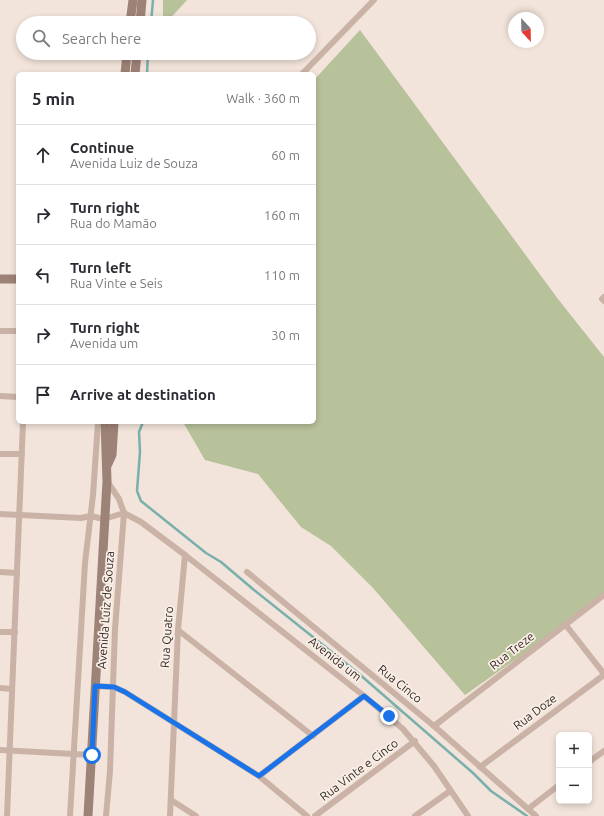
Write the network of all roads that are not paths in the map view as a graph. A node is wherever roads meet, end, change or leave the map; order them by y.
1 (133, 0) edge
2 (142, 0) edge
3 (374, 0) edge
4 (131, 16) edge
5 (141, 16) edge
6 (126, 60) edge
7 (136, 60) edge
8 (316, 60) edge
9 (316, 60) edge
10 (125, 72) edge
11 (135, 72) edge
12 (304, 72) edge
13 (0, 279) edge
14 (16, 279) edge
15 (604, 296) edge
16 (604, 301) edge
17 (0, 331) edge
18 (16, 331) edge
19 (0, 396) edge
20 (16, 396) edge
21 (23, 424) edge
22 (98, 424) edge
23 (105, 424) edge
24 (114, 424) edge
25 (0, 454) edge
26 (22, 454) junction
27 (107, 466) junction
28 (107, 481) junction
29 (124, 513) junction
30 (0, 514) edge
31 (20, 515) junction
32 (90, 516) junction
33 (104, 519) junction
34 (185, 555) junction
35 (0, 572) edge
36 (247, 572) dead end
37 (17, 573) junction
38 (604, 595) edge
39 (565, 624) junction
40 (178, 630) junction
41 (0, 632) edge
42 (15, 632) junction
43 (604, 674) edge
44 (95, 686) junction
45 (114, 687) junction
46 (0, 688) edge
47 (12, 688) junction
48 (364, 696) junction
49 (173, 723) junction
50 (434, 726) junction
51 (313, 736) junction
52 (415, 742) junction
53 (0, 750) edge
54 (10, 750) junction
55 (604, 751) edge
56 (73, 754) junction
57 (92, 755) junction
58 (592, 760) edge
59 (480, 767) junction
60 (259, 776) junction
61 (556, 787) edge
62 (450, 791) junction
63 (171, 800) junction
64 (0, 807) edge
65 (7, 808) junction
66 (528, 809) junction
67 (7, 816) edge
68 (70, 816) edge
69 (88, 816) edge
70 (106, 816) edge
71 (170, 816) edge
72 (196, 816) edge
73 (307, 816) edge
74 (316, 816) edge
75 (415, 816) edge
76 (468, 816) edge
77 (536, 816) edge

1 - 4 main road
2 - 5 main road
3 - 9 street
6 - 10 main road
7 - 11 main road
8 - 12 street
13 - 14 main road
15 - 16 street
17 - 18 street
19 - 20 street
21 - 26 street
22 - 32 street
23 - 27 main road, Avenida Luiz de Souza
24 - 27 main road, Avenida Luiz de Souza
25 - 26 street
26 - 31 street
27 - 28 main road, Avenida Luiz de Souza
28 - 29 street, Avenida Luiz de Souza
28 - 33 main road, Avenida Luiz de Souza
29 - 33 street
29 - 34 street
29 - 45 street, Avenida Luiz de Souza
30 - 31 street
31 - 32 street
31 - 37 street
32 - 33 street
32 - 56 street
33 - 44 main road, Avenida Luiz de Souza
34 - 40 street, Rua Quatro
34 - 48 street, Avenida um
35 - 37 street
36 - 50 street, Rua Cinco
37 - 42 street
38 - 39 street, Rua Treze
39 - 43 street
39 - 50 street, Rua Treze
40 - 49 street, Rua Quatro
40 - 51 street
41 - 42 street
42 - 47 street
43 - 59 street, Rua Doze
44 - 45 street
44 - 57 main road, Avenida Luiz de Souza
45 - 49 street
45 - 70 street, Avenida Luiz de Souza
46 - 47 street
47 - 54 street
48 - 51 street
48 - 52 street, Avenida um
49 - 60 street
49 - 63 street, Rua Quatro
50 - 59 street, Rua Cinco
51 - 60 street
52 - 62 street, Avenida um
52 - 74 street, Rua Vinte e Cinco
53 - 54 street
54 - 56 street
54 - 65 street
55 - 58 street
56 - 57 street
56 - 68 street
57 - 69 main road, Avenida Luiz de Souza
59 - 66 street, Rua Cinco
60 - 73 street
61 - 66 street
62 - 75 street
62 - 76 street, Avenida um
63 - 71 street, Rua Quatro
63 - 72 street
64 - 65 street
65 - 67 street
66 - 77 street, Rua Cinco

